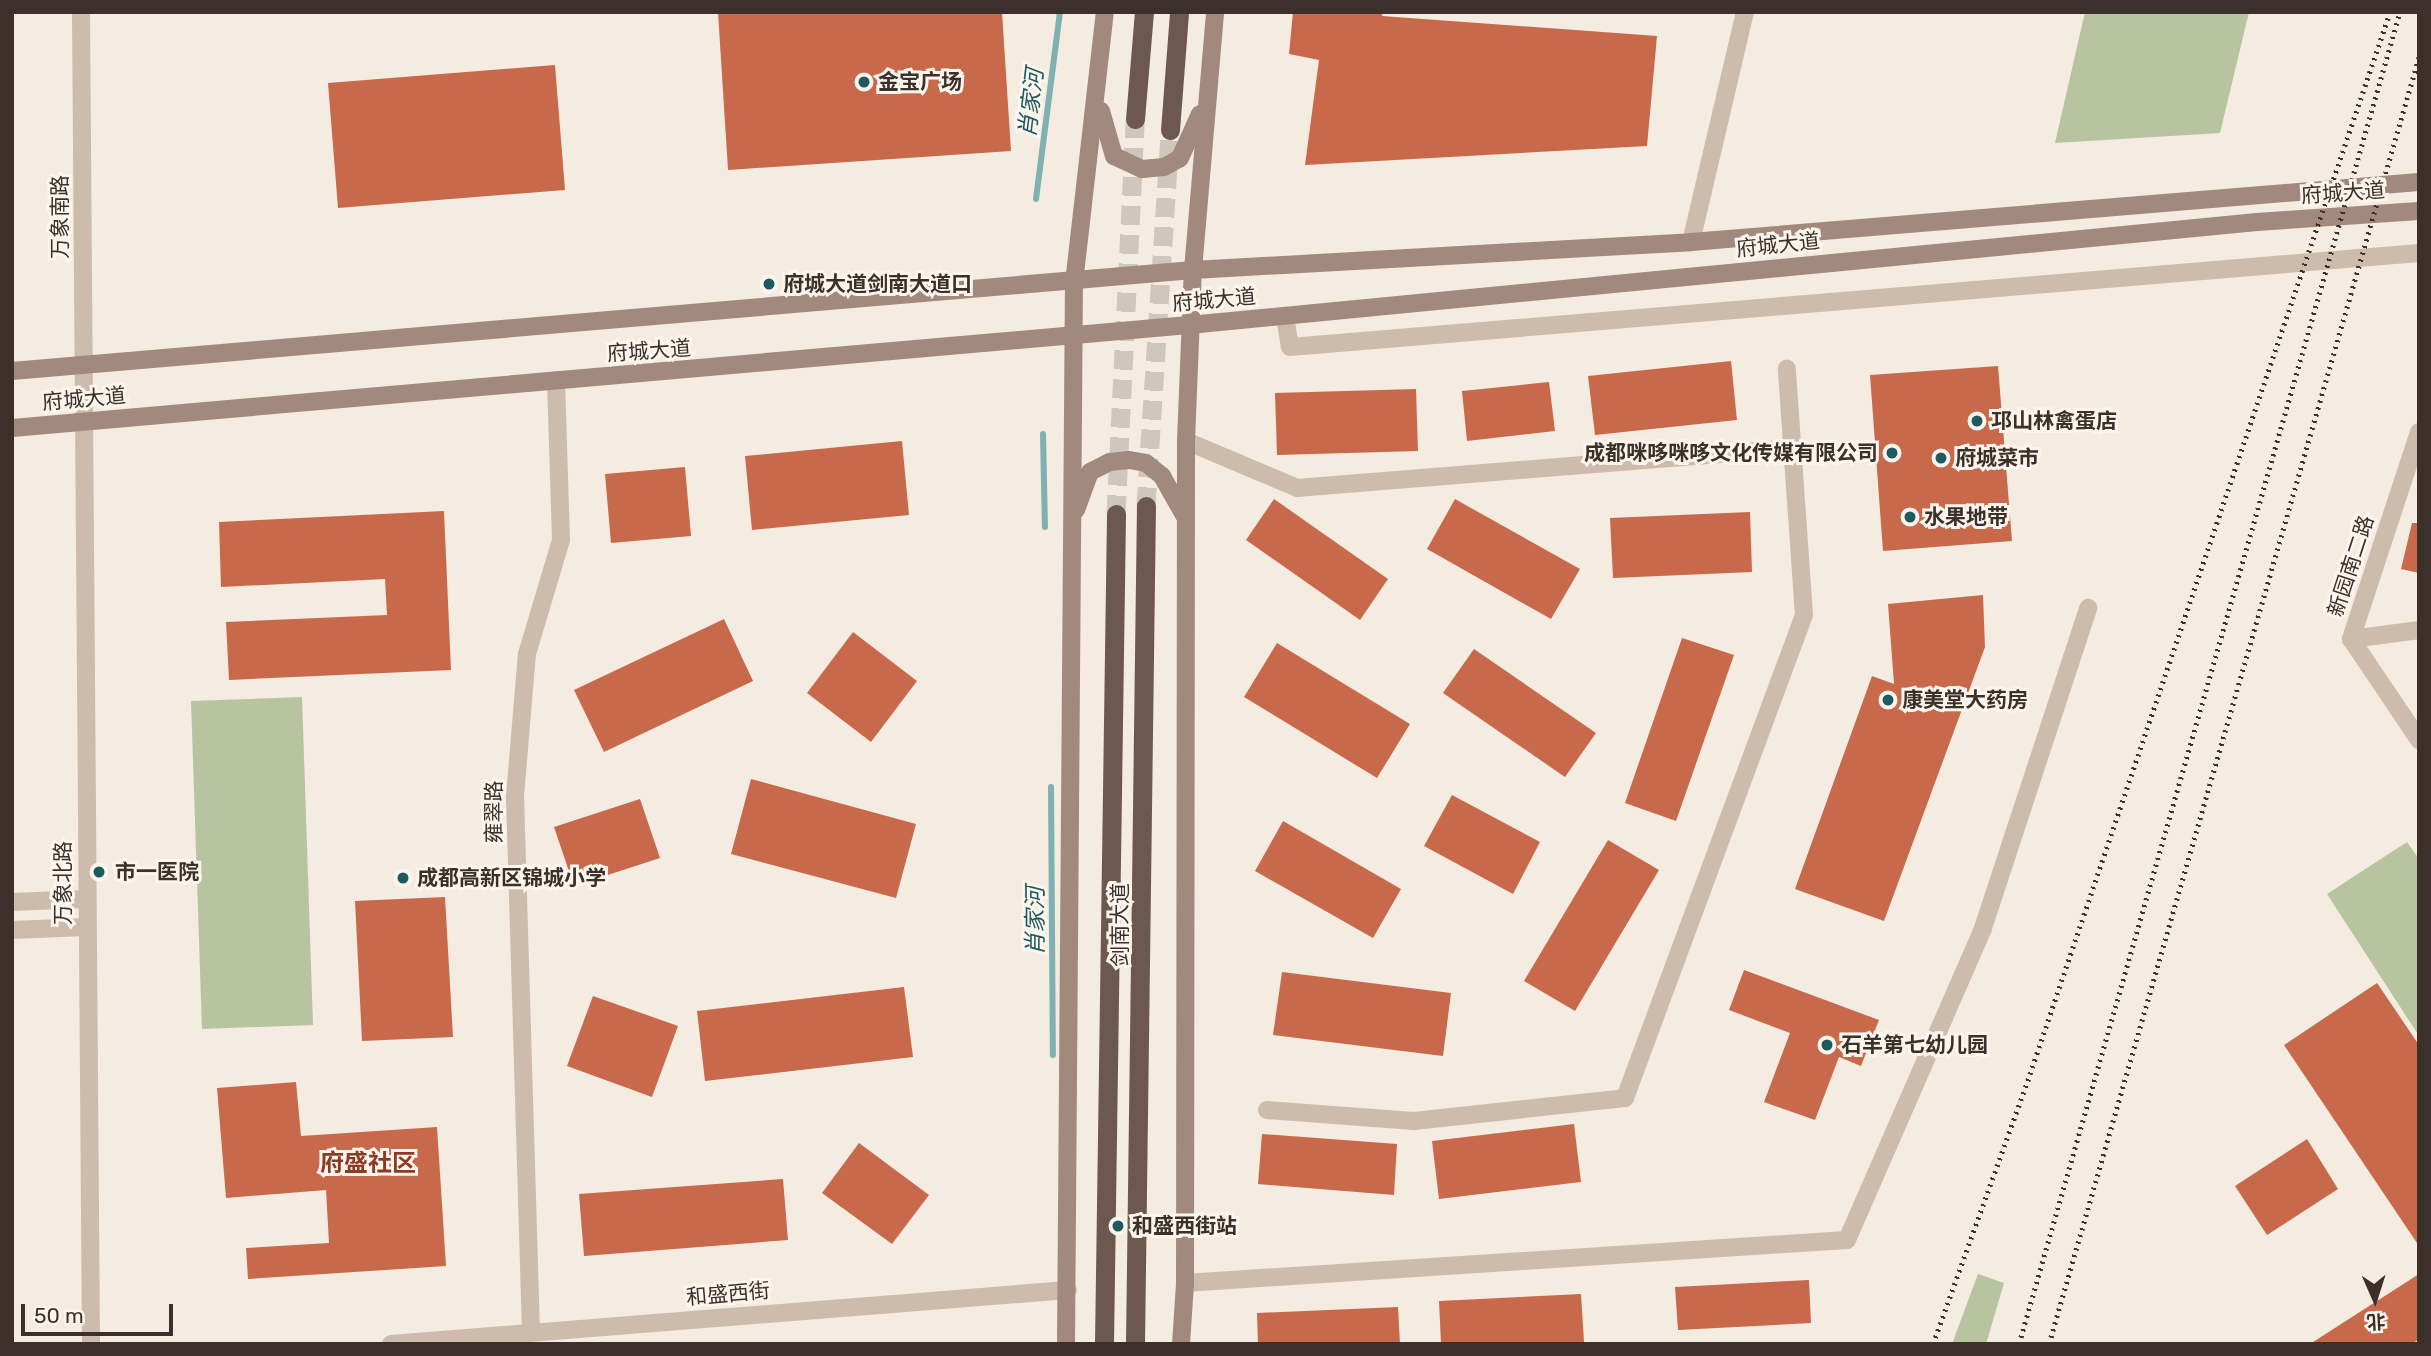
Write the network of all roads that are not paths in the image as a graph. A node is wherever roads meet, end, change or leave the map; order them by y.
1 (81, 12) edge
2 (1105, 12) edge
3 (1144, 12) edge
4 (1179, 12) edge
5 (1215, 12) edge
6 (1745, 12) edge
7 (1098, 83) junction
8 (1209, 93) junction
9 (1135, 119) tunnel mouth
10 (1170, 130) tunnel mouth
11 (2419, 182) edge
12 (2419, 211) edge
13 (1691, 242) junction
14 (2419, 253) edge
15 (1193, 271) junction
16 (1074, 283) junction
17 (1285, 316) junction
18 (1189, 325) junction
19 (1074, 335) junction
20 (83, 366) junction
21 (1787, 369) dead end
22 (12, 371) edge
23 (556, 380) junction
24 (86, 422) junction
25 (12, 428) edge
26 (2419, 432) edge
27 (1186, 441) junction
28 (1792, 448) junction
29 (1146, 506) tunnel mouth
30 (1116, 514) tunnel mouth
31 (1186, 518) junction
32 (1072, 525) junction
33 (2088, 608) dead end
34 (2419, 630) edge
35 (2351, 639) junction
36 (2419, 740) edge
37 (86, 899) junction
38 (12, 902) edge
39 (86, 927) junction
40 (12, 930) edge
41 (1267, 1110) dead end
42 (1185, 1283) junction
43 (1068, 1290) junction
44 (531, 1332) junction
45 (465, 1341) edge
46 (90, 1344) edge
47 (391, 1344) edge
48 (1066, 1344) edge
49 (1104, 1344) edge
50 (1135, 1344) edge
51 (1181, 1344) edge

1 - 20 street, 万象南路
2 - 7 main road
3 - 9 highway
4 - 10 highway
5 - 8 main road
6 - 13 street
7 - 8 main road
7 - 16 main road
8 - 15 main road
11 - 13 main road, 府城大道
12 - 17 main road, 府城大道
13 - 15 main road, 府城大道
14 - 17 street
15 - 16 main road, 府城大道
15 - 18 main road
16 - 19 main road
16 - 20 main road, 府城大道
17 - 18 main road, 府城大道
18 - 19 main road, 府城大道
18 - 27 main road
19 - 23 main road, 府城大道
19 - 32 main road
20 - 22 main road, 府城大道
20 - 24 street, 万象南路
21 - 28 street
23 - 24 main road, 府城大道
23 - 44 street, 雍翠路
24 - 25 main road, 府城大道
24 - 37 street, 万象北路
26 - 35 street, 新园南二路
27 - 28 street
27 - 31 main road
28 - 41 street
29 - 50 highway, 剑南大道
30 - 49 highway, 剑南大道
31 - 32 main road
31 - 42 main road
32 - 43 main road
33 - 42 street
34 - 35 street
35 - 36 street, 新园南二路
37 - 38 street
37 - 39 street, 万象北路
39 - 40 street
39 - 46 street, 万象北路
42 - 51 main road
43 - 44 street, 和盛西街
43 - 48 main road
44 - 45 street, 和盛西街
45 - 47 street, 和盛西街

